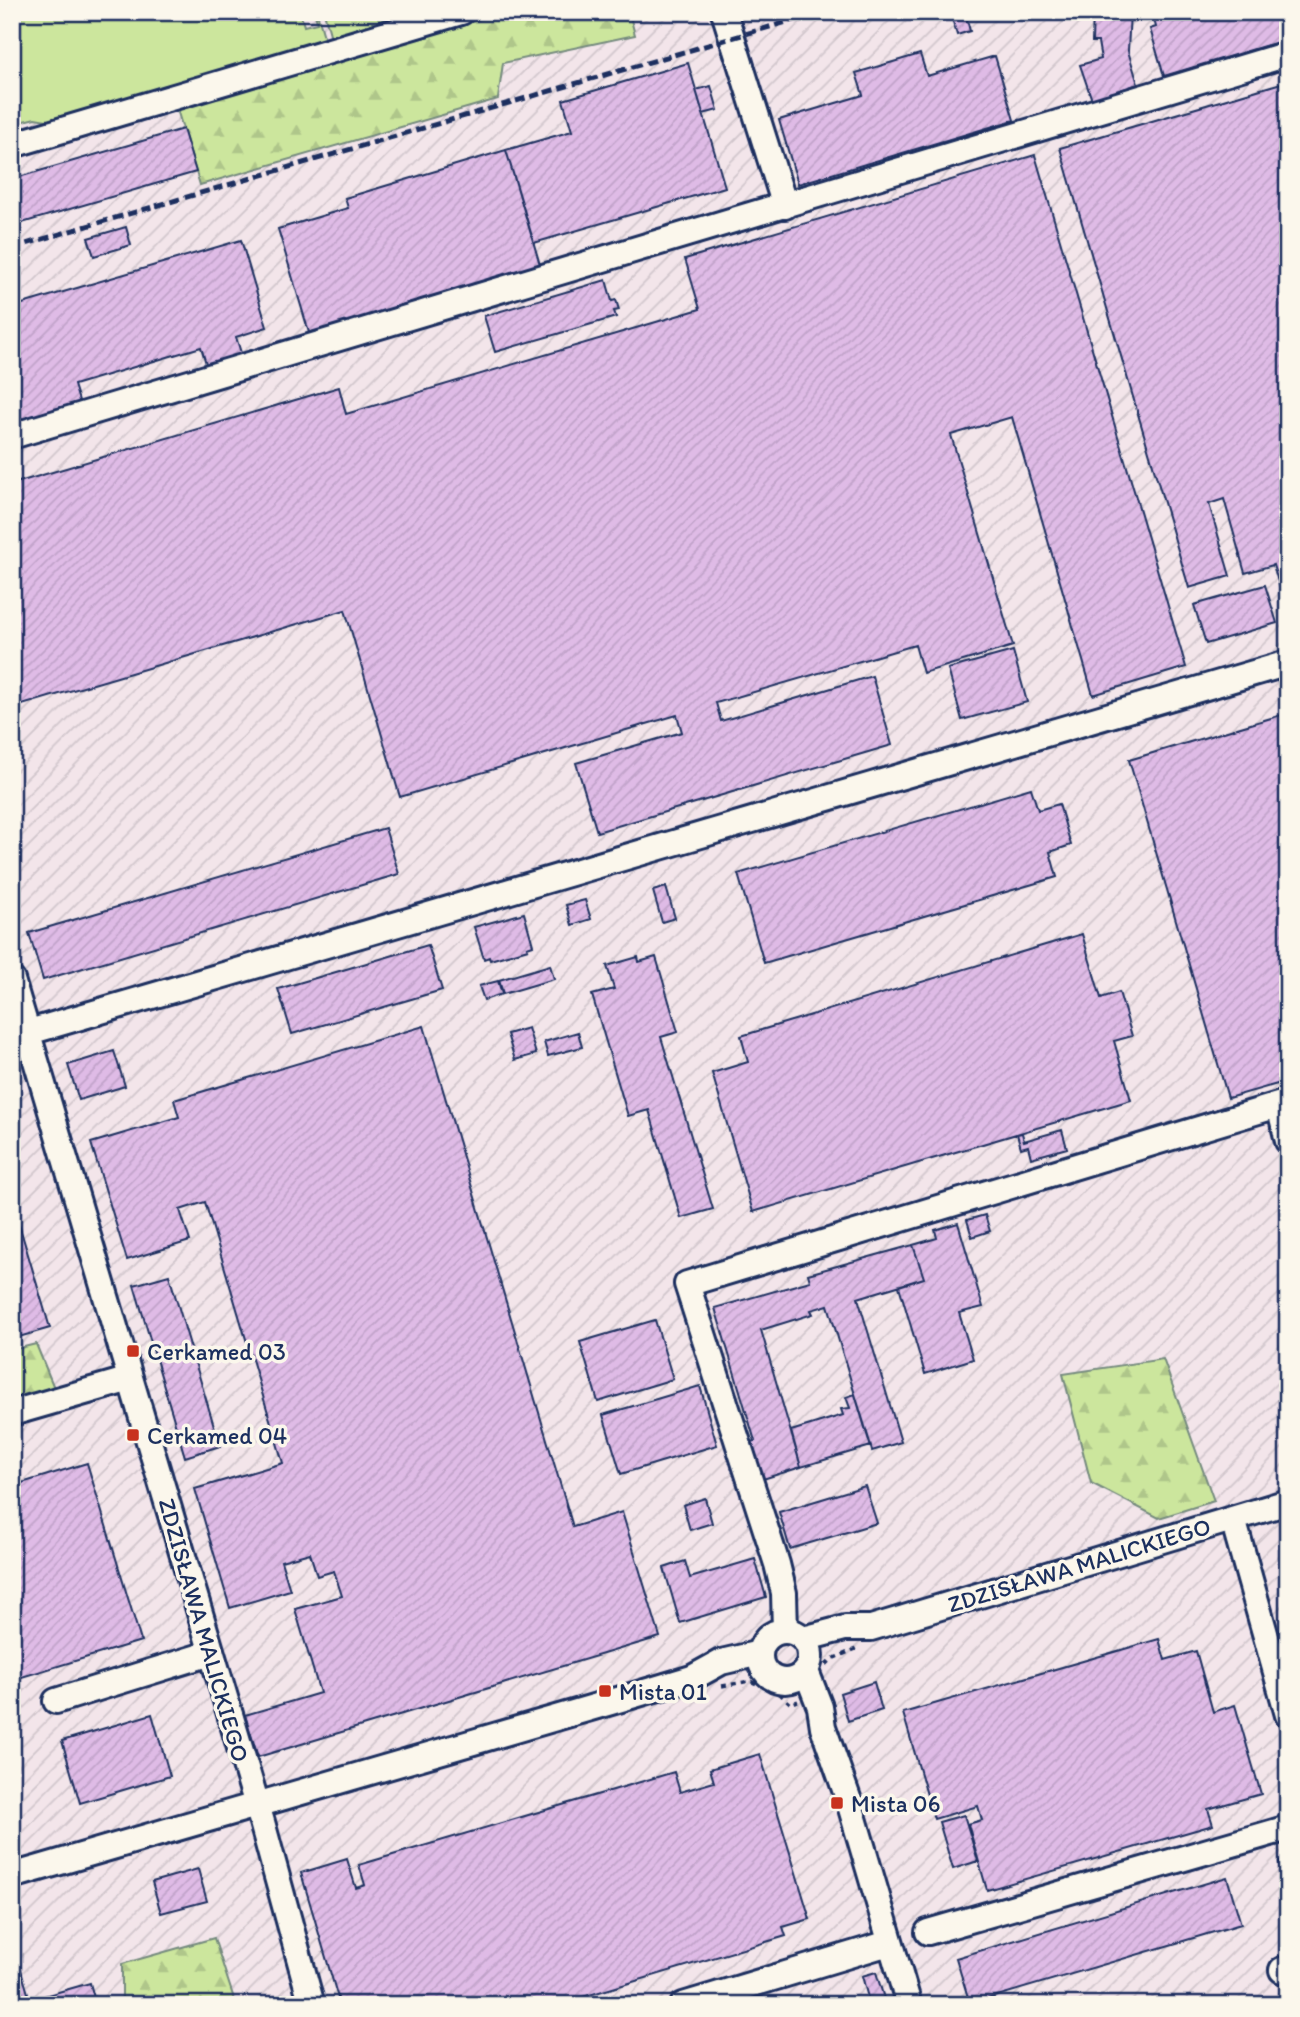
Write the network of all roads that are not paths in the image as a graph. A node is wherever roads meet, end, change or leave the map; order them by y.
1 (724, 12) edge
2 (448, 14) edge
3 (1288, 54) edge
4 (12, 145) edge
5 (785, 206) junction
6 (12, 436) edge
7 (1288, 663) edge
8 (12, 980) edge
9 (20, 1035) edge
10 (1283, 1104) edge
11 (1288, 1141) edge
12 (130, 1378) junction
13 (12, 1413) edge
14 (1288, 1502) edge
15 (1233, 1518) junction
16 (211, 1653) junction
17 (799, 1656) junction
18 (762, 1662) junction
19 (56, 1701) dead end
20 (1288, 1715) edge
21 (256, 1806) junction
22 (1288, 1828) edge
23 (12, 1876) edge
24 (928, 1932) dead end
25 (881, 1945) junction
26 (312, 2005) edge
27 (683, 2005) edge
28 (909, 2005) edge

1 - 5 street
2 - 4 street
3 - 5 street
5 - 6 street
7 - 9 street
8 - 9 street, ZDZISŁAWA MALICKIEGO
9 - 12 street, ZDZISŁAWA MALICKIEGO
10 - 11 street
10 - 17 street
12 - 13 street
12 - 16 street, ZDZISŁAWA MALICKIEGO
14 - 15 street, ZDZISŁAWA MALICKIEGO
15 - 17 street, ZDZISŁAWA MALICKIEGO
15 - 20 street
16 - 19 street
16 - 21 street, ZDZISŁAWA MALICKIEGO
17 - 18 street
17 - 18 street
17 - 25 street
18 - 21 street
21 - 23 street
21 - 26 street, ZDZISŁAWA MALICKIEGO
22 - 24 street
25 - 27 street
25 - 28 street

